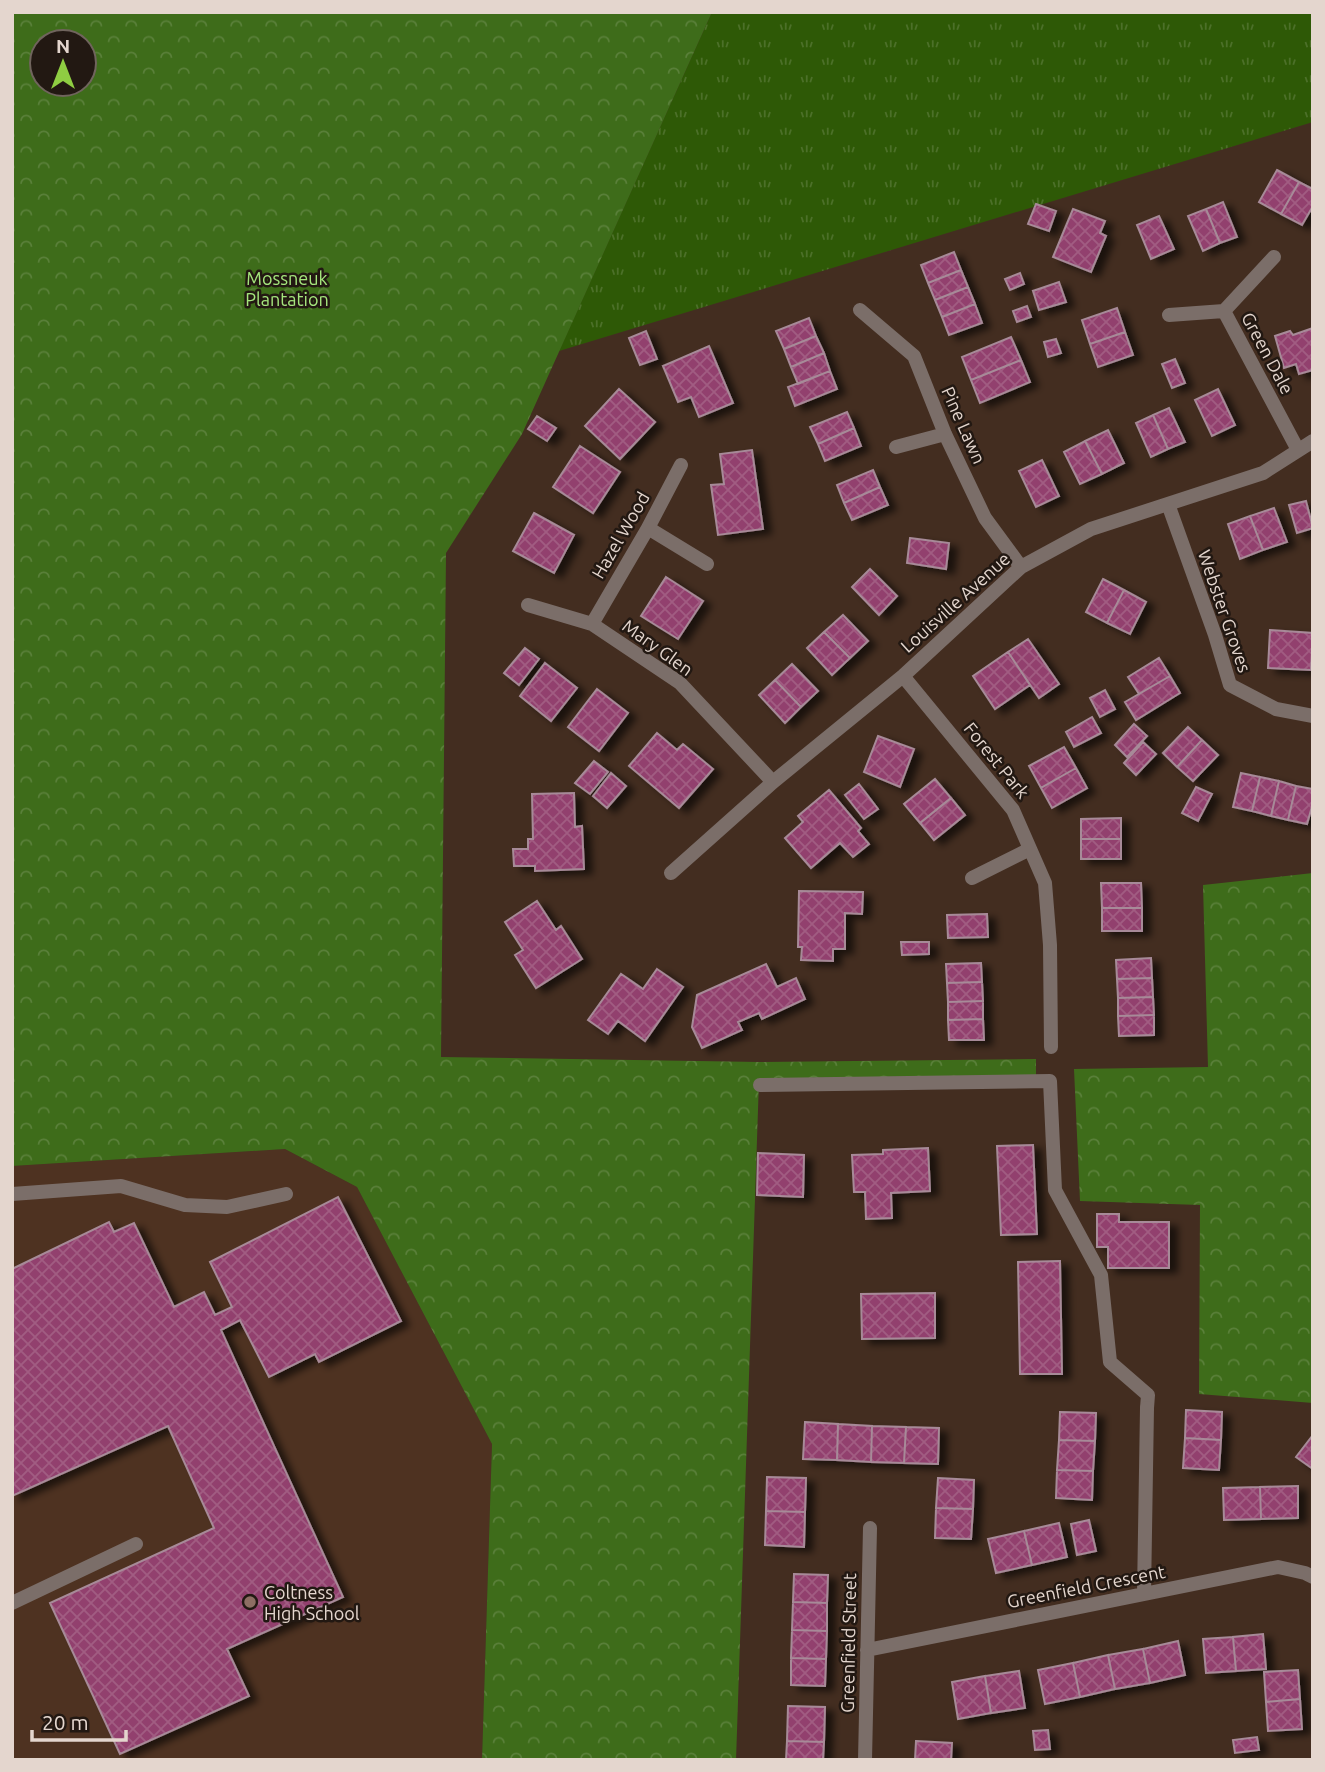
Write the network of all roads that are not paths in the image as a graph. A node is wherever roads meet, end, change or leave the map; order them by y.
1 (1274, 257) dead end
2 (860, 310) dead end
3 (1224, 311) junction
4 (1170, 315) dead end
5 (945, 434) junction
6 (1313, 441) edge
7 (896, 447) dead end
8 (1298, 450) junction
9 (681, 465) dead end
10 (1168, 504) junction
11 (648, 528) junction
12 (707, 565) dead end
13 (1021, 567) junction
14 (528, 605) dead end
15 (592, 624) junction
16 (903, 676) junction
17 (1313, 716) edge
18 (773, 782) junction
19 (1030, 849) junction
20 (671, 873) dead end
21 (972, 878) dead end
22 (1051, 1047) dead end
23 (760, 1085) dead end
24 (12, 1194) edge
25 (286, 1194) dead end
26 (870, 1528) dead end
27 (136, 1544) dead end
28 (1313, 1577) edge
29 (1144, 1594) junction
30 (12, 1603) edge
31 (867, 1650) junction
32 (865, 1760) edge

1 - 3 street
2 - 5 street, Pine Lawn
3 - 4 street
3 - 8 street, Green Dale
5 - 7 street
5 - 13 street, Pine Lawn
6 - 8 street, Louisville Avenue
8 - 10 street, Louisville Avenue
9 - 11 street, Hazel Wood
10 - 13 street, Louisville Avenue
10 - 17 street, Webster Groves
11 - 12 street
11 - 15 street, Hazel Wood
13 - 16 street, Louisville Avenue
14 - 15 street, Mary Glen
15 - 18 street, Mary Glen
16 - 18 street, Louisville Avenue
16 - 19 street, Forest Park
18 - 20 street, Louisville Avenue
19 - 21 street
19 - 22 street, Forest Park
23 - 29 street
24 - 25 street
26 - 31 street, Greenfield Street
27 - 30 street
28 - 29 street, Greenfield Crescent
29 - 31 street, Greenfield Crescent
31 - 32 street, Greenfield Street

